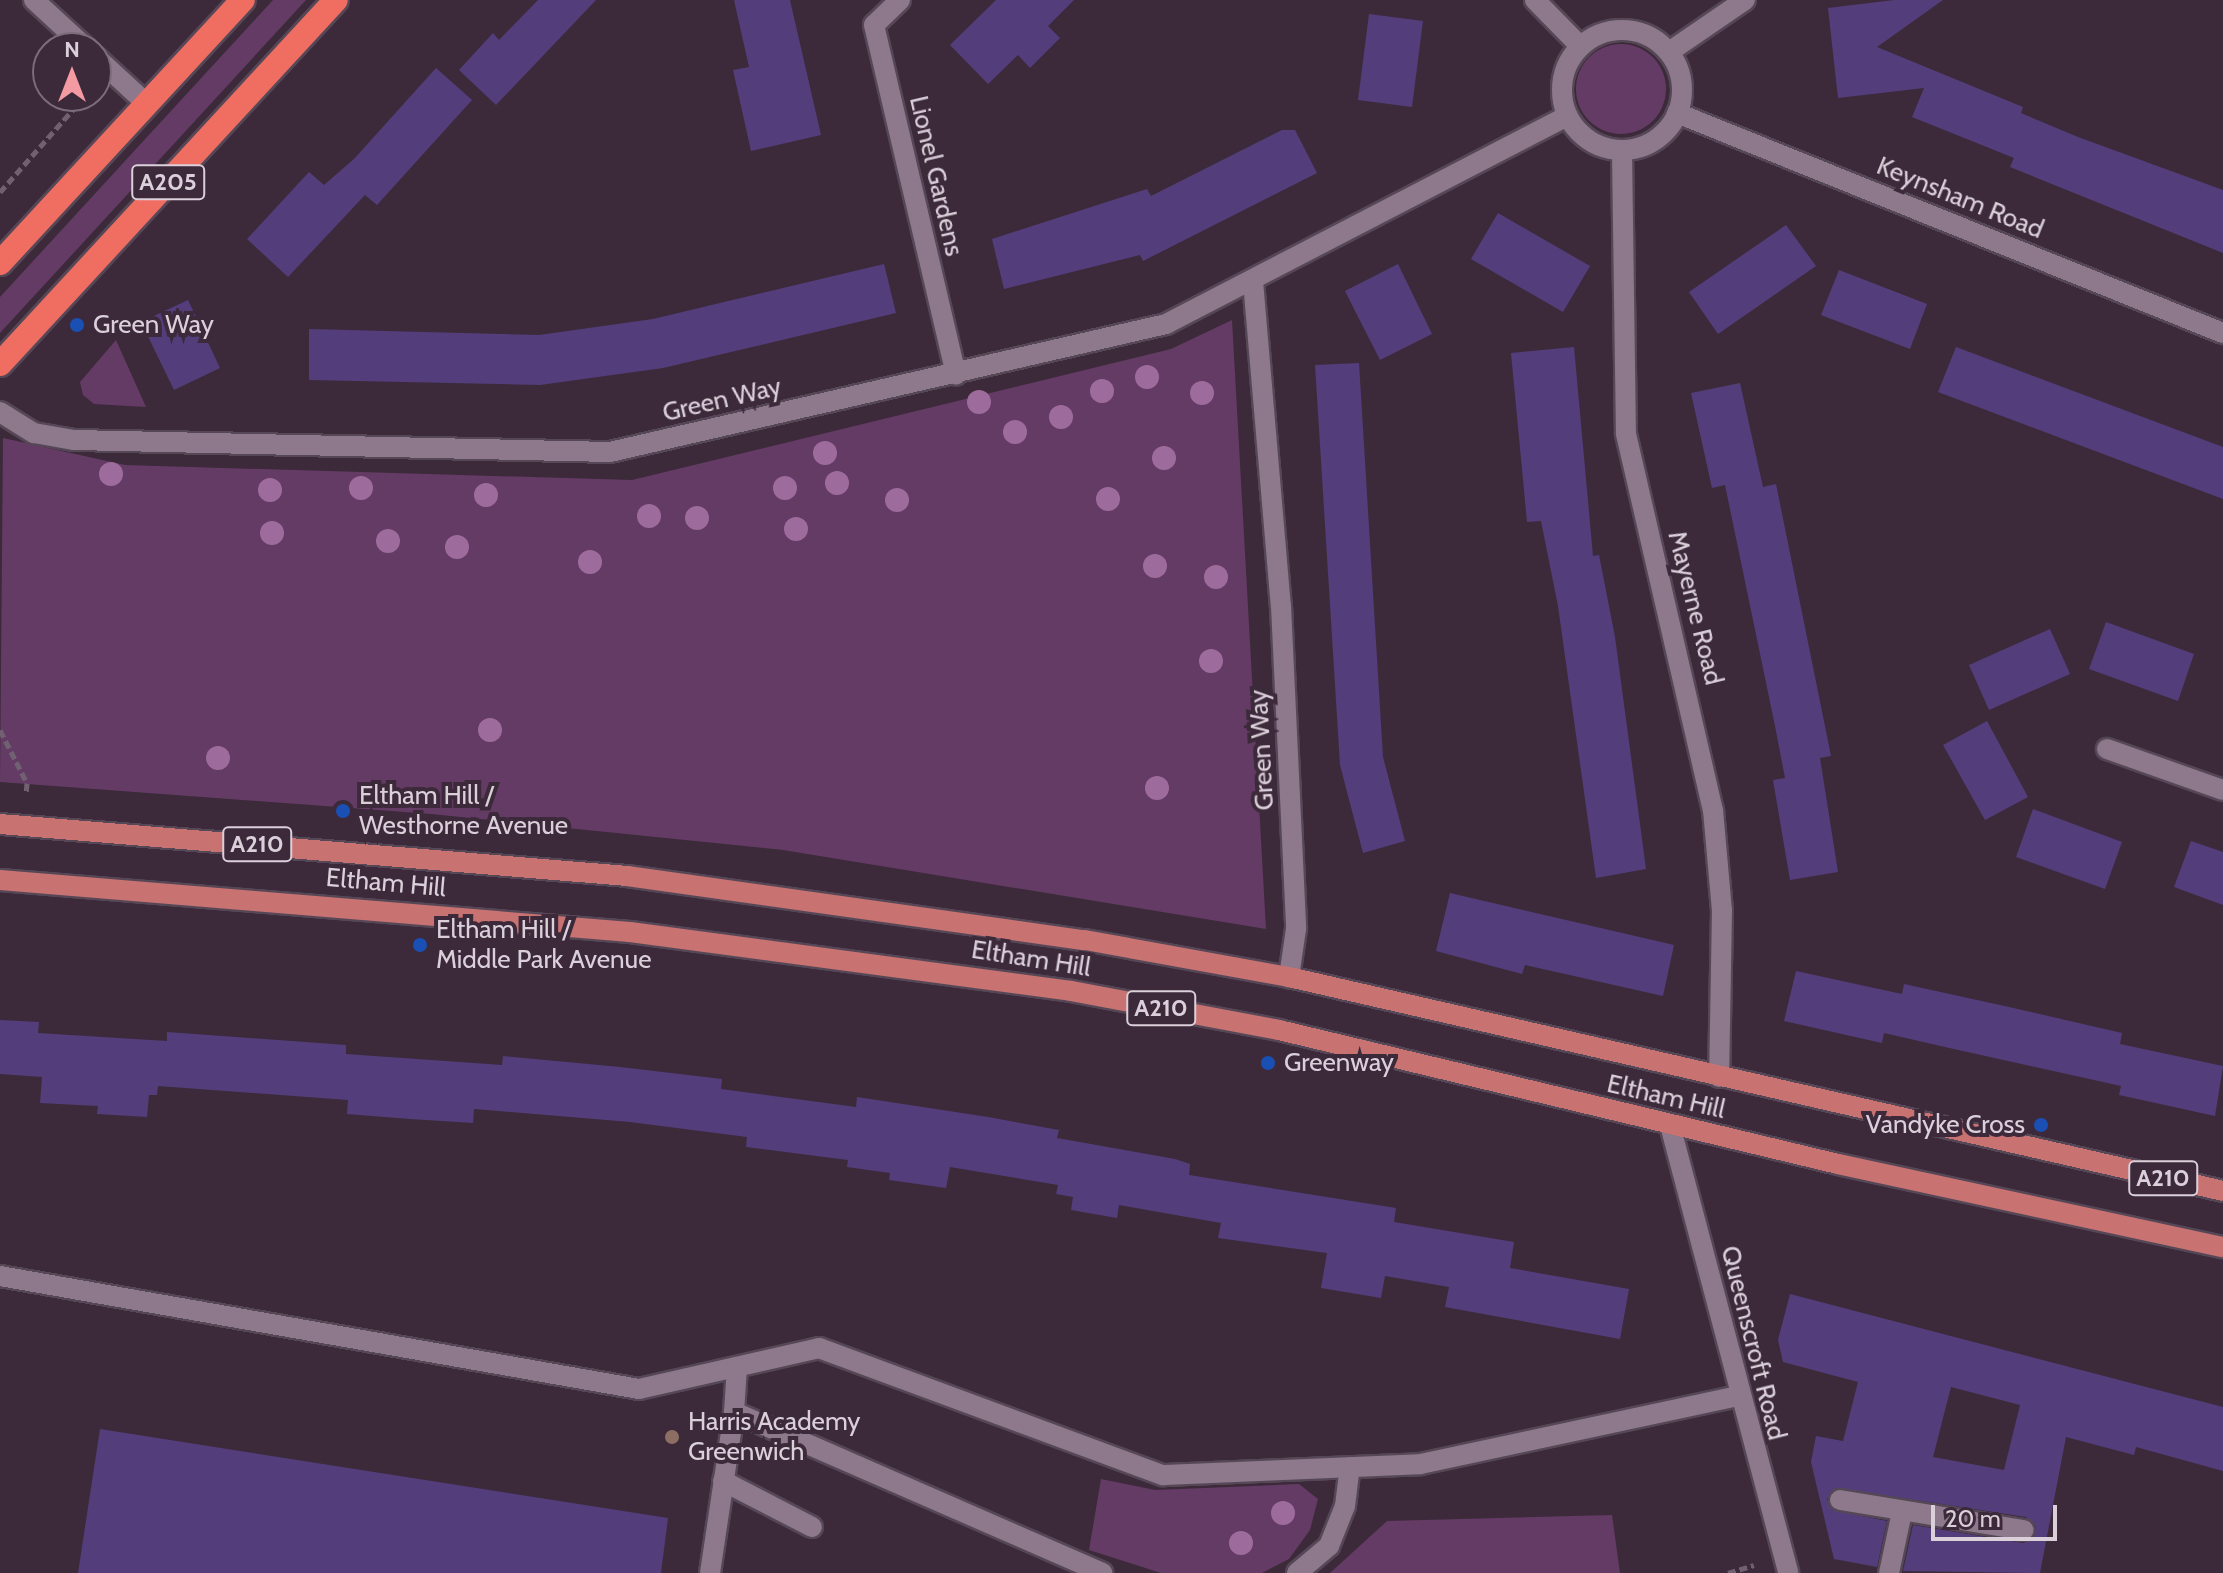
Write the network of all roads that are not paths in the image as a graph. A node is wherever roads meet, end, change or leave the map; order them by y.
1 (34, 0) edge
2 (243, 0) edge
3 (336, 0) edge
4 (900, 0) edge
5 (1535, 0) edge
6 (1745, 0) edge
7 (69, 32) edge
8 (1580, 46) junction
9 (1669, 52) junction
10 (112, 72) edge
11 (147, 104) junction
12 (1677, 113) junction
13 (1567, 116) junction
14 (1622, 151) junction
15 (0, 263) edge
16 (1253, 281) junction
17 (2223, 333) edge
18 (0, 364) edge
19 (956, 374) junction
20 (0, 412) edge
21 (2107, 749) dead end
22 (2223, 790) edge
23 (0, 824) edge
24 (0, 880) edge
25 (1289, 977) junction
26 (1719, 1077) junction
27 (1670, 1125) junction
28 (2223, 1191) edge
29 (2223, 1247) edge
30 (1, 1280) edge
31 (737, 1367) junction
32 (1739, 1396) junction
33 (734, 1412) junction
34 (1350, 1467) junction
35 (723, 1481) junction
36 (1840, 1500) dead end
37 (1902, 1512) junction
38 (812, 1527) dead end
39 (2024, 1530) dead end
40 (710, 1573) edge
41 (1102, 1573) edge
42 (1297, 1573) edge
43 (1788, 1573) edge
44 (1889, 1573) edge

1 - 7 street
2 - 11 highway, A205
3 - 18 highway, A205
4 - 19 street, Lionel Gardens
5 - 8 street
6 - 9 street
8 - 9 street
8 - 13 street
9 - 12 street
10 - 11 street
11 - 15 highway, A205
12 - 14 street
12 - 17 street, Keynsham Road
13 - 14 street
13 - 16 street, Green Way
14 - 26 street, Mayerne Road
16 - 19 street, Green Way
16 - 25 street, Green Way
19 - 20 street, Green Way
21 - 22 street
23 - 25 main road, Eltham Hill / A210
24 - 27 main road, Eltham Hill / A210
25 - 26 main road, Eltham Hill / A210
26 - 28 main road, Eltham Hill / A210
27 - 29 main road, Eltham Hill / A210
27 - 32 street, Queenscroft Road
30 - 31 street
31 - 33 street
31 - 34 street
32 - 34 street
32 - 43 street, Queenscroft Road
33 - 35 street
33 - 41 street
34 - 42 street
35 - 38 street
35 - 40 street
36 - 37 street
37 - 39 street
37 - 44 street

